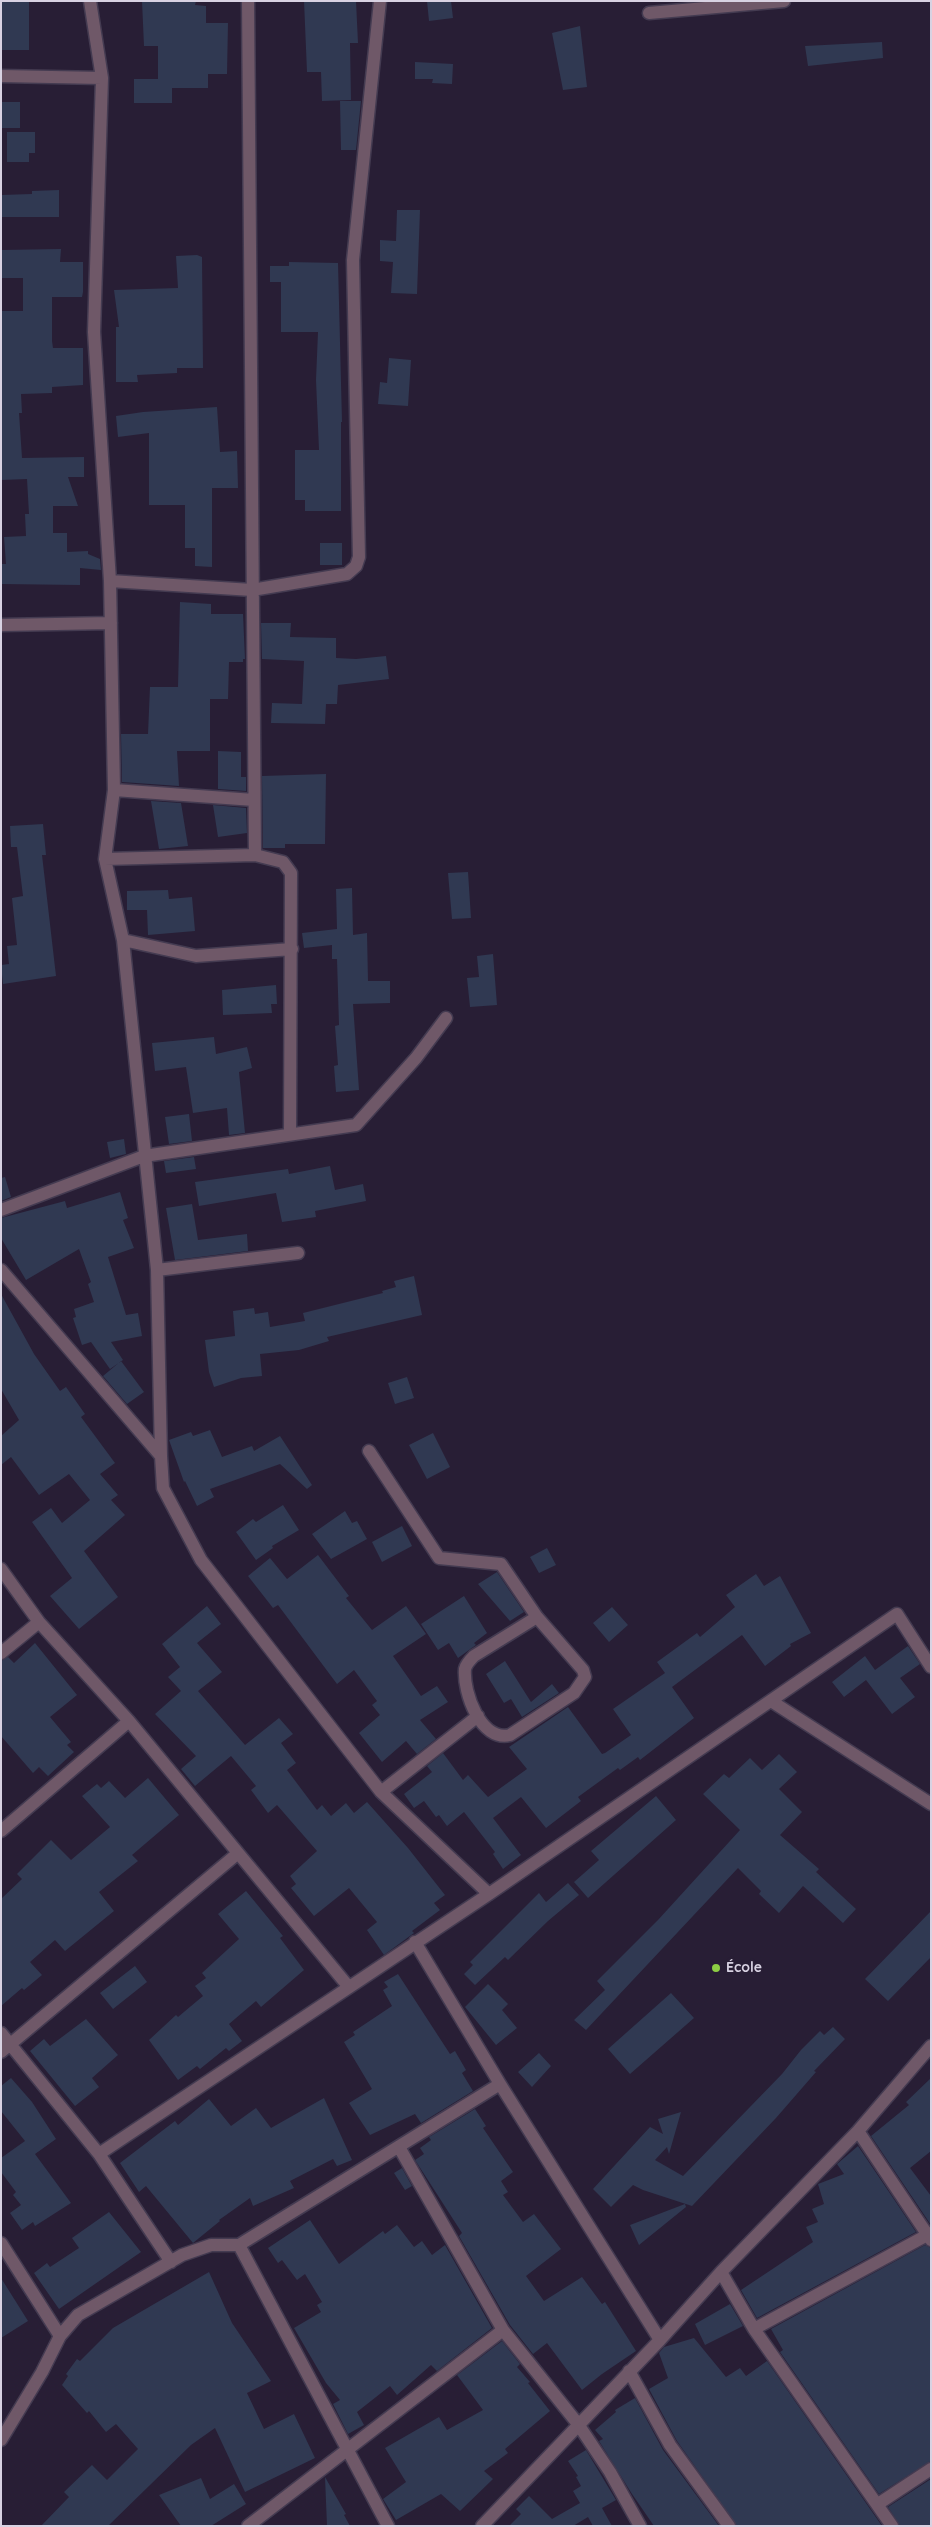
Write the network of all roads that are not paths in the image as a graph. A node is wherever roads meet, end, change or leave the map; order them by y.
1 (90, 1) edge
2 (248, 1) edge
3 (380, 1) edge
4 (784, 1) edge
5 (650, 13) dead end
6 (1, 76) edge
7 (102, 78) junction
8 (110, 581) junction
9 (252, 590) junction
10 (111, 623) junction
11 (1, 624) edge
12 (114, 790) junction
13 (254, 800) junction
14 (255, 855) junction
15 (105, 859) junction
16 (123, 940) junction
17 (292, 948) junction
18 (446, 1018) dead end
19 (290, 1133) junction
20 (144, 1156) junction
21 (1, 1210) edge
22 (298, 1253) dead end
23 (1, 1270) edge
24 (157, 1270) junction
25 (369, 1451) dead end
26 (161, 1456) junction
27 (1, 1569) edge
28 (537, 1617) junction
29 (39, 1622) junction
30 (1, 1653) edge
31 (931, 1667) edge
32 (771, 1701) junction
33 (478, 1716) junction
34 (129, 1721) junction
35 (382, 1792) junction
36 (931, 1804) edge
37 (1, 1831) edge
38 (237, 1854) junction
39 (489, 1894) junction
40 (415, 1942) junction
41 (348, 1986) junction
42 (1, 2034) edge
43 (5, 2048) edge
44 (930, 2050) edge
45 (500, 2084) junction
46 (858, 2131) junction
47 (399, 2147) junction
48 (99, 2154) junction
49 (930, 2236) edge
50 (1, 2242) edge
51 (239, 2245) junction
52 (170, 2262) junction
53 (720, 2272) junction
54 (754, 2329) junction
55 (503, 2330) junction
56 (60, 2336) junction
57 (660, 2340) junction
58 (629, 2371) junction
59 (578, 2424) junction
60 (1, 2440) edge
61 (348, 2448) junction
62 (930, 2471) edge
63 (878, 2504) junction
64 (248, 2526) edge
65 (388, 2526) edge
66 (482, 2526) edge
67 (640, 2526) edge
68 (729, 2526) edge
69 (892, 2526) edge

1 - 7 street
2 - 9 street
3 - 9 street
4 - 5 street
6 - 7 street
7 - 8 street
8 - 9 street
8 - 10 street
9 - 13 street
10 - 11 street
10 - 12 street
12 - 13 street
12 - 15 street
13 - 14 street
14 - 15 street
14 - 17 street
15 - 16 street
16 - 17 street
16 - 20 street
17 - 19 street
18 - 19 street
19 - 20 street
20 - 21 street
20 - 24 street
22 - 24 street
23 - 26 street
24 - 26 street
25 - 28 street
26 - 35 street
27 - 29 street
28 - 33 street
28 - 33 street
29 - 30 street
29 - 34 street
31 - 32 street
32 - 36 street
32 - 39 street
33 - 35 street
34 - 37 street
34 - 38 street
35 - 39 street
38 - 41 street
38 - 43 street
39 - 40 street
40 - 41 street
40 - 45 street
41 - 48 street
42 - 43 street
43 - 48 street
44 - 46 street
45 - 47 street
45 - 57 street
46 - 49 street
46 - 53 street
47 - 51 street
47 - 55 street
48 - 52 street
49 - 54 street
50 - 56 street
51 - 52 street
51 - 61 street
52 - 56 street
53 - 54 street
53 - 57 street
54 - 63 street
55 - 59 street
55 - 61 street
56 - 60 street
57 - 58 street
58 - 59 street
58 - 68 street
59 - 66 street
59 - 67 street
61 - 64 street
61 - 65 street
62 - 63 street
63 - 69 street

